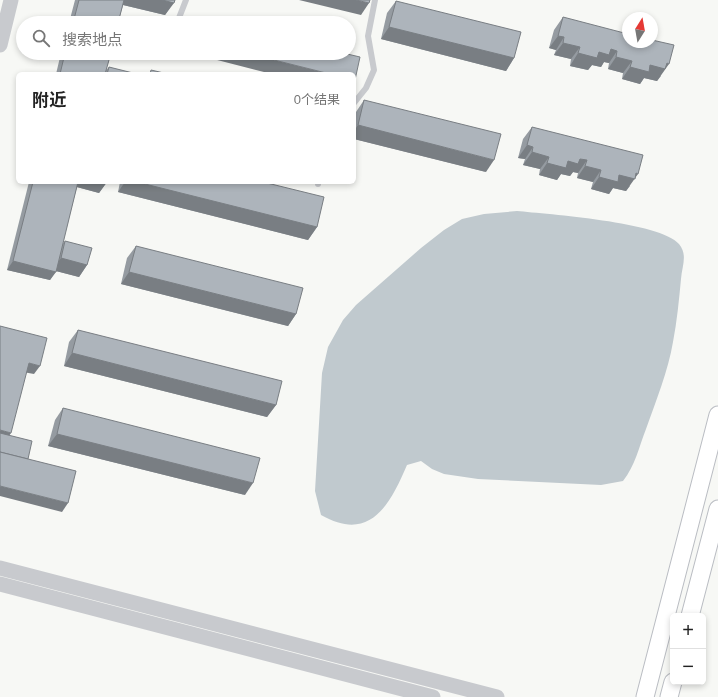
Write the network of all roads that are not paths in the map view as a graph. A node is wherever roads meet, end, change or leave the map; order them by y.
1 (11, 0) edge
2 (186, 0) edge
3 (375, 0) edge
4 (180, 16) edge
5 (0, 45) edge
6 (356, 100) edge
7 (718, 414) edge
8 (718, 508) edge
9 (0, 568) edge
10 (0, 584) edge
11 (691, 613) edge
12 (672, 685) edge
13 (433, 697) edge
14 (497, 697) edge
15 (645, 697) edge
16 (669, 697) edge

1 - 5 street
2 - 4 lane
3 - 6 lane
7 - 15 main road
8 - 11 main road
9 - 14 street
10 - 13 street
12 - 16 main road

